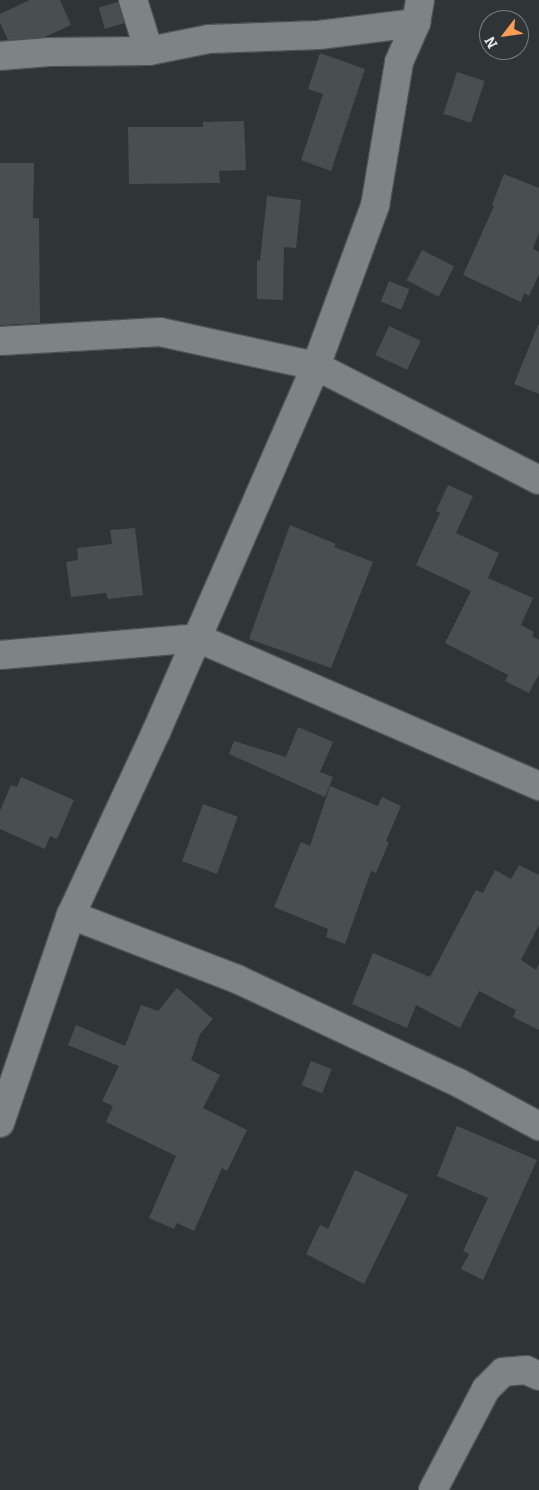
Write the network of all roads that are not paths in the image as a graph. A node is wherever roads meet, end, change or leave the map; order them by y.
1 (133, 0) edge
2 (418, 11) edge
3 (149, 51) junction
4 (0, 56) edge
5 (0, 341) edge
6 (316, 366) junction
7 (539, 480) edge
8 (197, 638) junction
9 (0, 655) edge
10 (539, 786) edge
11 (71, 915) junction
12 (6, 1081) edge
13 (0, 1123) edge
14 (539, 1126) edge
15 (539, 1376) edge
16 (433, 1490) edge

1 - 3 street
2 - 3 street
2 - 6 street
3 - 4 street
5 - 6 street
6 - 7 street
6 - 8 street
8 - 9 street
8 - 10 street
8 - 11 street
11 - 12 street
11 - 14 street
12 - 13 street
15 - 16 street

